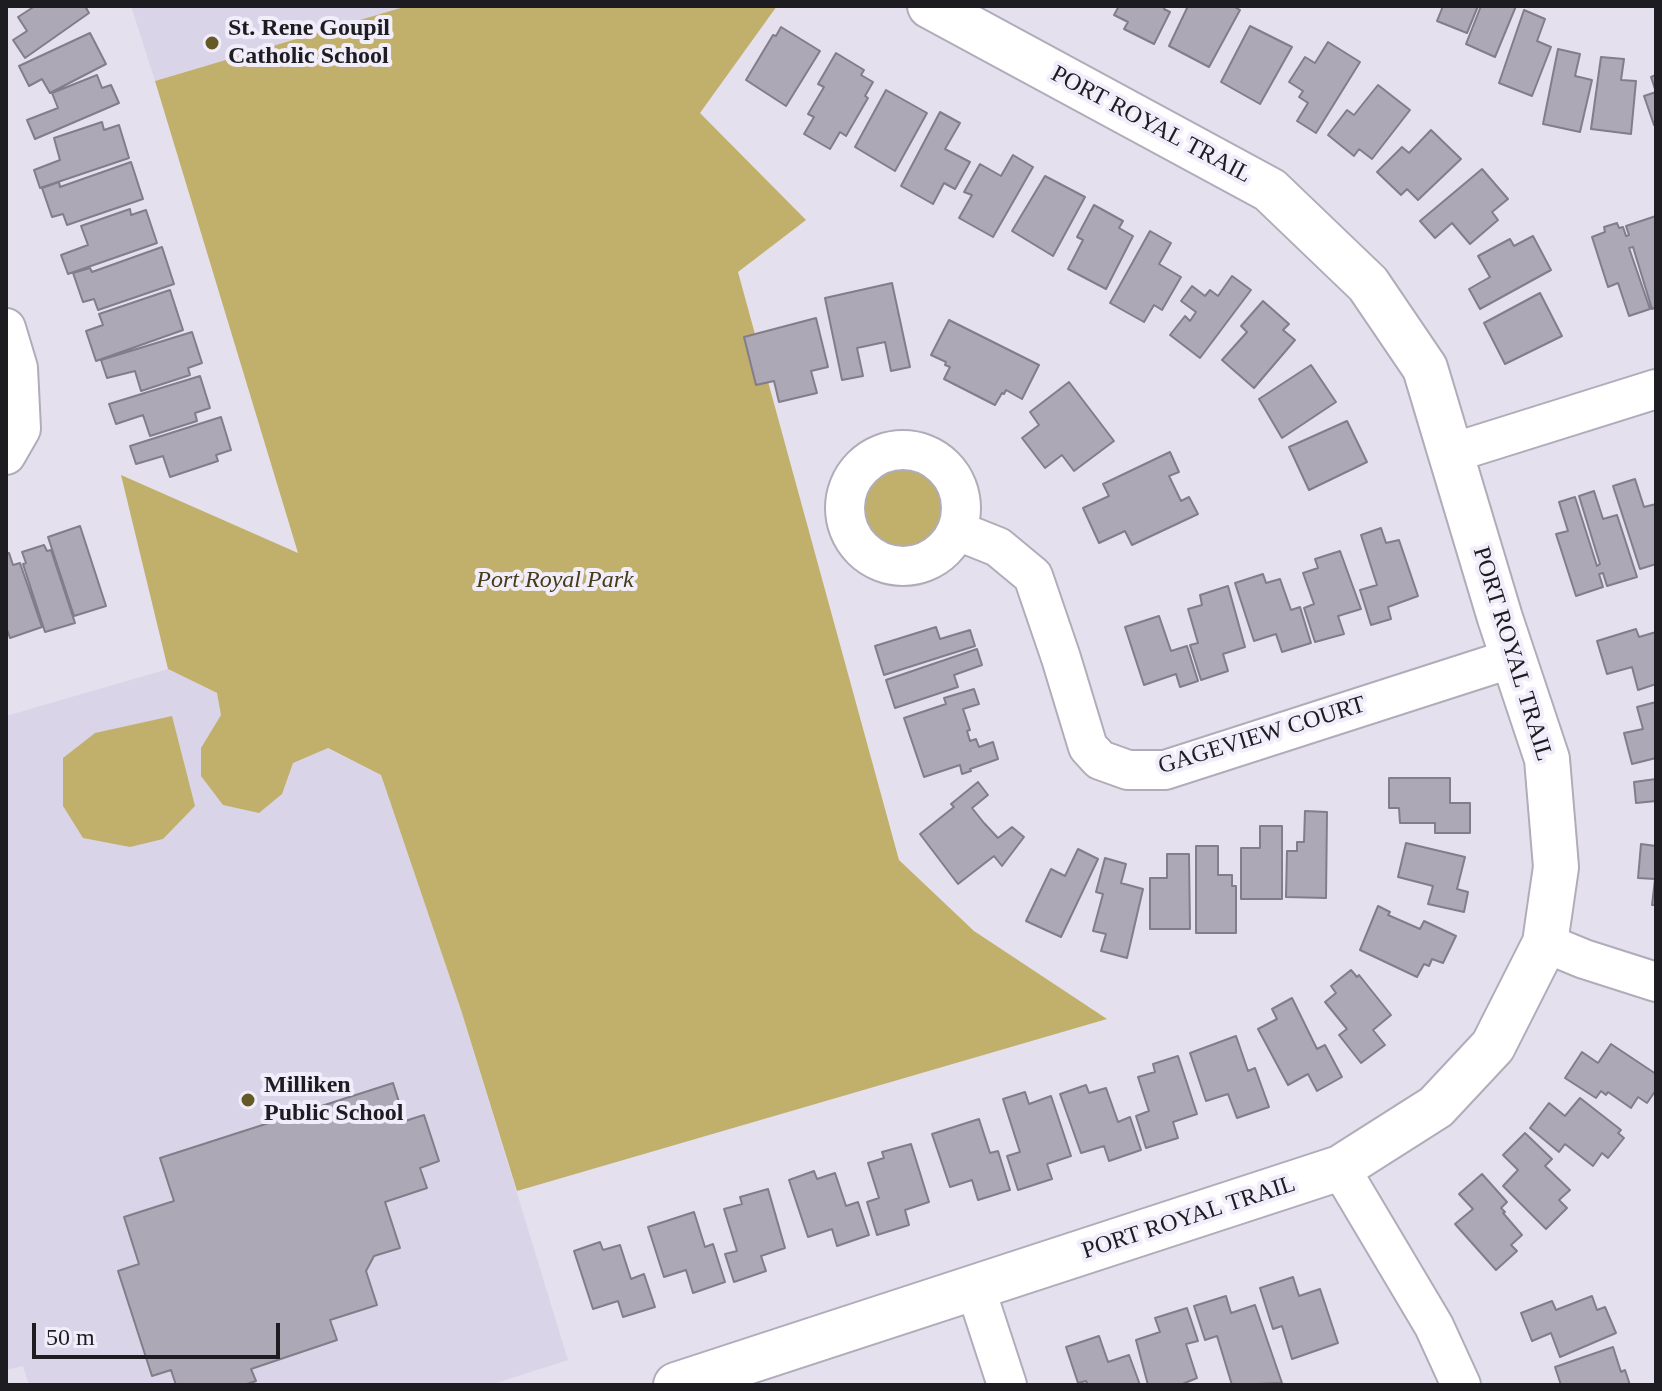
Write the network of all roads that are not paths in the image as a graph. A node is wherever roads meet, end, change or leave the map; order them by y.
1 (930, 6) edge
2 (6, 328) edge
3 (1656, 389) edge
4 (1452, 453) junction
5 (6, 455) edge
6 (958, 531) dead end
7 (1513, 658) junction
8 (1545, 943) junction
9 (1656, 982) edge
10 (1340, 1168) junction
11 (975, 1287) junction
12 (676, 1385) edge
13 (1007, 1385) edge
14 (1461, 1385) edge

1 - 4 street, PORT ROYAL TRAIL
2 - 5 street
3 - 4 street
4 - 7 street, PORT ROYAL TRAIL
6 - 7 street, GAGEVIEW COURT
7 - 8 street, PORT ROYAL TRAIL
8 - 9 street
8 - 10 street, PORT ROYAL TRAIL
10 - 11 street, PORT ROYAL TRAIL
10 - 14 street
11 - 12 street, PORT ROYAL TRAIL
11 - 13 street

